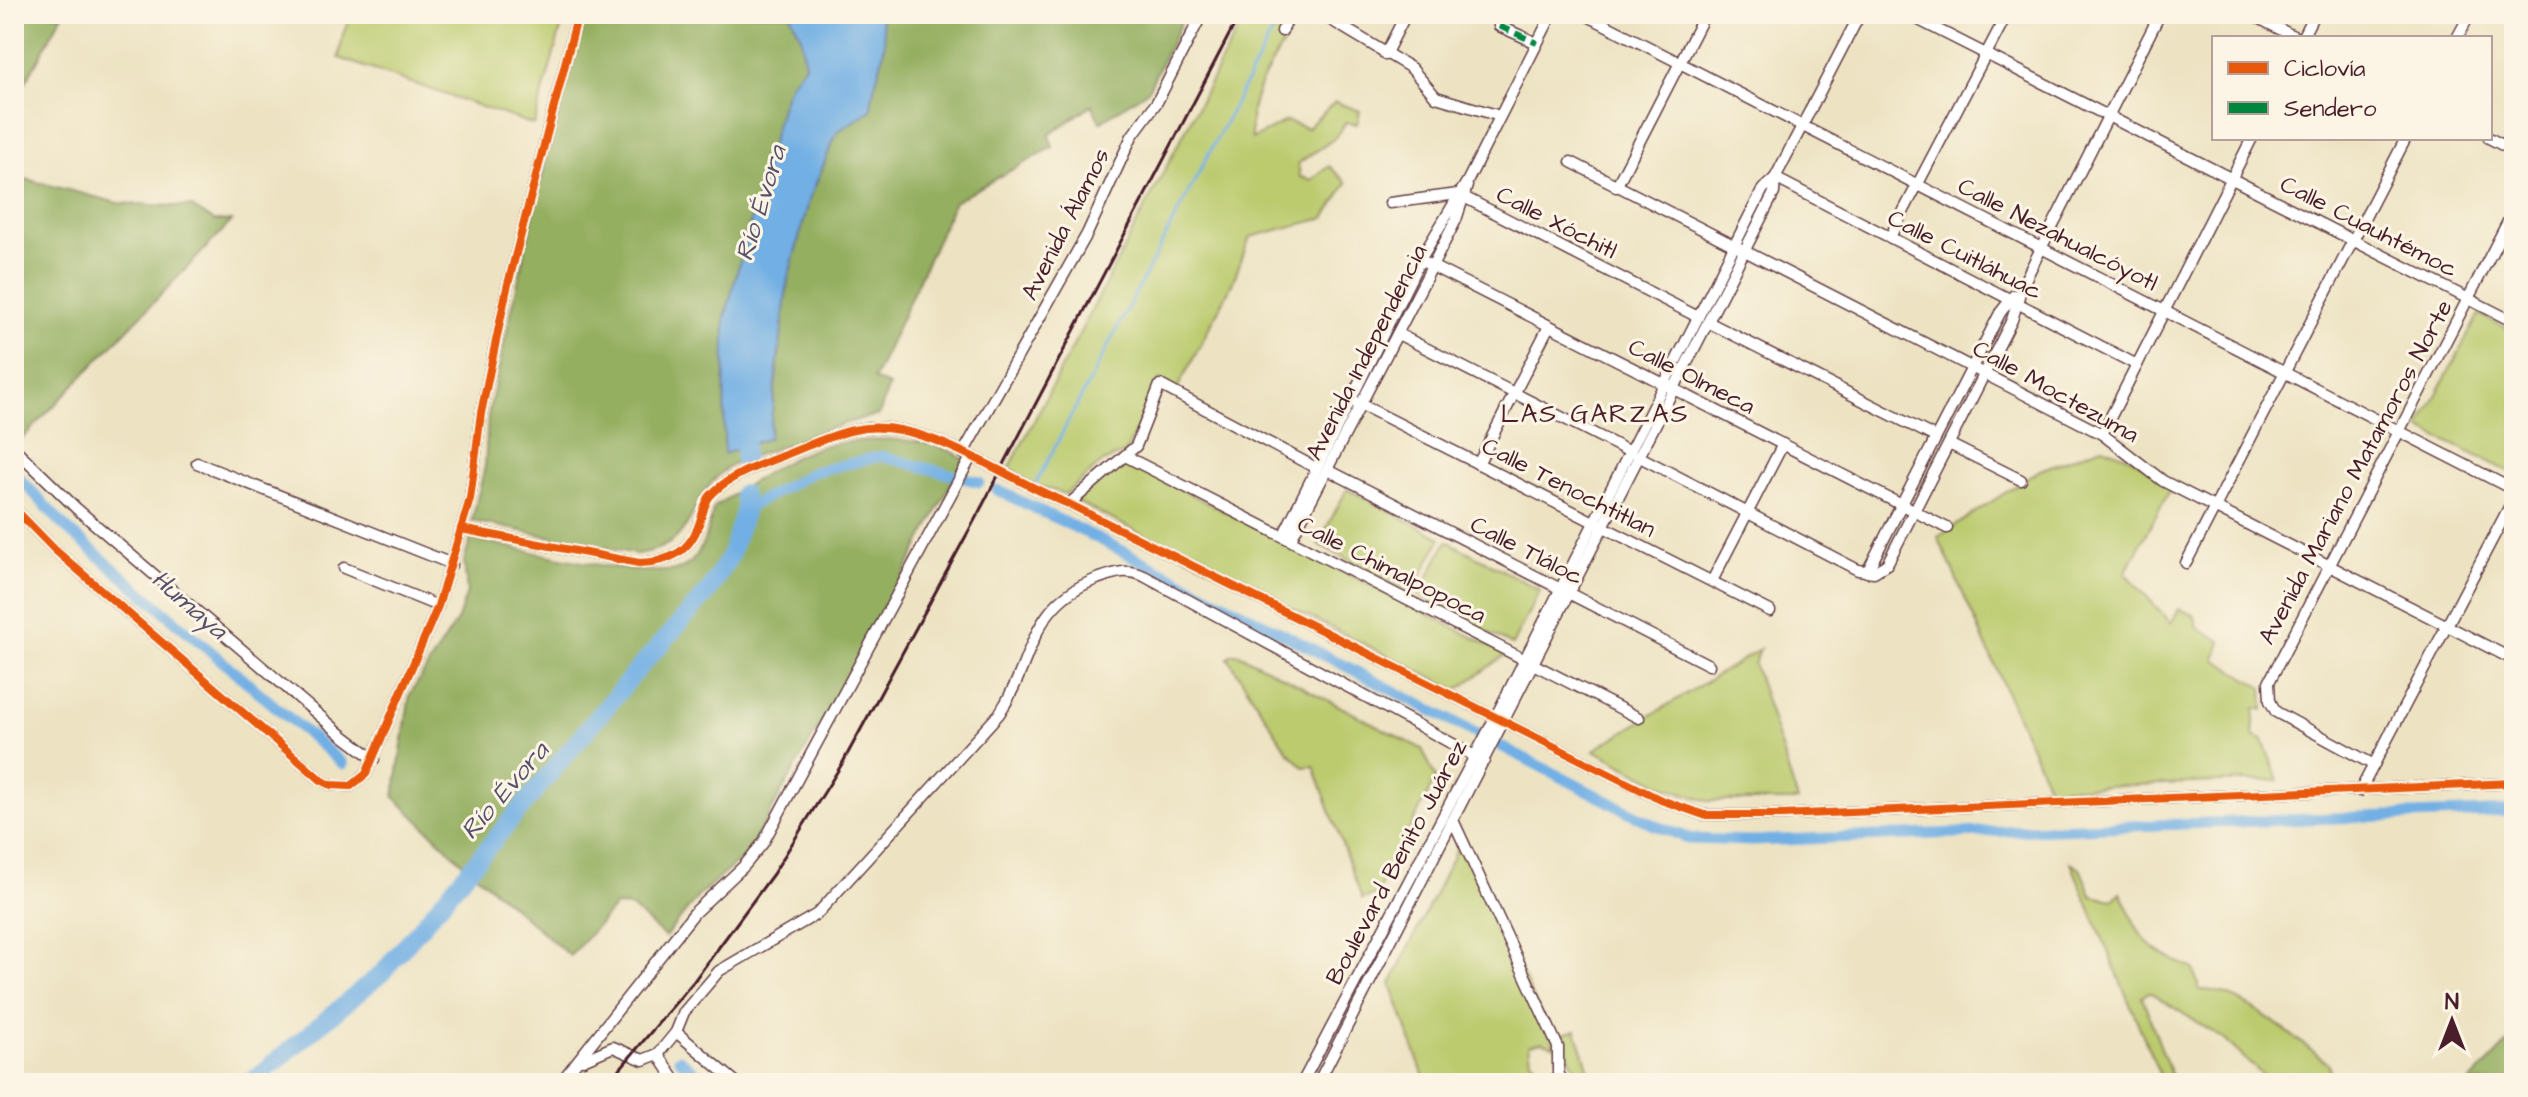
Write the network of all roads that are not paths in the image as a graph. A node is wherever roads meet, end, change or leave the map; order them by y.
1 (578, 14) edge
2 (1290, 14) edge
3 (1321, 14) edge
4 (1406, 14) edge
5 (1552, 14) edge
6 (1584, 14) edge
7 (1705, 14) edge
8 (1860, 14) edge
9 (1907, 14) edge
10 (2007, 14) edge
11 (2160, 14) edge
12 (2251, 14) edge
13 (2314, 14) edge
14 (2470, 14) edge
15 (1201, 16) edge
16 (1499, 26) dead end
17 (1282, 31) dead end
18 (2296, 36) edge
19 (2301, 36) edge
20 (2458, 36) edge
21 (1537, 43) junction
22 (1986, 54) junction
23 (1385, 55) junction
24 (1680, 63) junction
25 (1500, 116) junction
26 (2108, 116) junction
27 (1802, 125) junction
28 (2251, 140) edge
29 (2405, 140) edge
30 (2492, 140) edge
31 (2514, 151) edge
32 (1571, 162) dead end
33 (1775, 178) junction
34 (2231, 179) junction
35 (1917, 185) junction
36 (1616, 187) junction
37 (1462, 195) junction
38 (1390, 203) dead end
39 (2514, 210) edge
40 (1890, 237) junction
41 (2353, 241) junction
42 (1739, 248) junction
43 (2041, 248) junction
44 (1420, 260) junction
45 (1432, 266) junction
46 (2468, 299) junction
47 (2014, 301) junction
48 (2164, 311) junction
49 (1703, 320) junction
50 (2514, 322) edge
51 (1549, 326) junction
52 (1398, 334) junction
53 (2137, 365) junction
54 (1972, 367) junction
55 (2285, 373) junction
56 (1984, 374) junction
57 (1668, 386) junction
58 (1514, 392) junction
59 (1350, 399) junction
60 (1361, 405) junction
61 (2399, 431) junction
62 (2102, 434) junction
63 (1935, 437) junction
64 (1783, 444) junction
65 (1949, 444) junction
66 (14, 448) edge
67 (1634, 454) junction
68 (967, 456) junction
69 (1127, 457) junction
70 (197, 463) dead end
71 (1478, 464) junction
72 (1322, 469) junction
73 (2021, 480) dead end
74 (2514, 490) edge
75 (2514, 498) edge
76 (1069, 504) junction
77 (1901, 505) junction
78 (2215, 507) junction
79 (14, 508) edge
80 (1748, 512) junction
81 (1914, 512) junction
82 (1598, 524) junction
83 (1947, 528) dead end
84 (461, 529) junction
85 (1287, 537) junction
86 (2186, 563) dead end
87 (452, 564) junction
88 (2329, 565) junction
89 (344, 568) dead end
90 (1867, 572) junction
91 (1712, 581) junction
92 (1564, 591) junction
93 (438, 606) junction
94 (1770, 611) dead end
95 (2447, 626) junction
96 (2514, 660) edge
97 (1528, 662) junction
98 (1709, 665) dead end
99 (1639, 718) dead end
100 (1497, 724) junction
101 (1476, 751) junction
102 (1487, 757) junction
103 (374, 759) junction
104 (2374, 765) junction
105 (2514, 783) edge
106 (2360, 791) junction
107 (1453, 820) junction
108 (676, 1032) junction
109 (658, 1054) junction
110 (643, 1060) junction
111 (578, 1063) junction
112 (674, 1080) edge
113 (560, 1083) edge
114 (737, 1083) edge
115 (1302, 1083) edge
116 (1318, 1083) edge
117 (1564, 1083) edge

1 - 84 street
2 - 17 street
3 - 23 street
4 - 23 street
5 - 21 street, Avenida Independencia
6 - 24 street, Calle Nezahualcóyotl
7 - 24 street
8 - 27 street, Boulevard Benito Juárez
9 - 22 street, Calle Cuauhtémoc
10 - 22 street
11 - 26 street
12 - 18 street
13 - 19 street
14 - 20 street
15 - 68 street, Avenida Álamos
16 - 21 street
21 - 25 street, Avenida Independencia
22 - 26 street, Calle Cuauhtémoc
22 - 35 street
23 - 25 street
24 - 27 street, Calle Nezahualcóyotl
24 - 36 street
25 - 37 street, Avenida Independencia
26 - 34 street, Calle Cuauhtémoc
26 - 43 street
27 - 33 street, Boulevard Benito Juárez
27 - 35 street, Calle Nezahualcóyotl
28 - 34 street
29 - 41 street
30 - 31 street
32 - 36 street, Calle Moctezuma
33 - 40 street, Calle Cuitláhuac
33 - 42 street, Boulevard Benito Juárez
34 - 41 street, Calle Cuauhtémoc
34 - 48 street
35 - 40 street
35 - 43 street, Calle Nezahualcóyotl
36 - 42 street, Calle Moctezuma
37 - 38 street, Calle Xóchitl
37 - 44 street, Avenida Independencia
37 - 45 street, Avenida Independencia
37 - 49 street, Calle Xóchitl
39 - 46 street, Avenida Mariano Matamoros Norte
40 - 47 street, Calle Cuitláhuac
41 - 46 street, Calle Cuauhtémoc
41 - 55 street
42 - 49 street, Boulevard Benito Juárez
42 - 54 street, Calle Moctezuma
43 - 47 street
43 - 48 street, Calle Nezahualcóyotl
44 - 45 street, Calle Olmeca
44 - 59 street, Avenida Independencia
45 - 51 street, Calle Olmeca
45 - 52 street, Avenida Independencia
46 - 50 street, Calle Cuauhtémoc
46 - 61 street, Avenida Mariano Matamoros Norte
47 - 53 street, Calle Cuitláhuac
47 - 54 street
47 - 56 street
48 - 53 street
48 - 55 street, Calle Nezahualcóyotl
49 - 57 street, Boulevard Benito Juárez
49 - 63 street, Calle Xóchitl
51 - 57 street, Calle Olmeca
51 - 58 street
52 - 58 street
52 - 60 street, Avenida Independencia
53 - 62 street
54 - 56 street, Calle Moctezuma
54 - 63 street
55 - 61 street, Calle Nezahualcóyotl
55 - 78 street
56 - 62 street, Calle Moctezuma
56 - 65 street
57 - 64 street, Calle Olmeca
57 - 67 street, Boulevard Benito Juárez
58 - 67 street
58 - 71 street
59 - 60 street, Calle Tenochtitlan
59 - 72 street, Avenida Independencia
60 - 71 street, Calle Tenochtitlan
60 - 72 street, Avenida Independencia
61 - 74 street, Calle Nezahualcóyotl
61 - 88 street, Avenida Mariano Matamoros Norte
62 - 78 street, Calle Moctezuma
63 - 77 street
64 - 77 street, Calle Olmeca
64 - 80 street
65 - 73 street
65 - 81 street
66 - 103 street
67 - 80 street
67 - 82 street, Boulevard Benito Juárez
68 - 76 street
68 - 84 street
68 - 111 street, Avenida Álamos
69 - 72 street, Calle Tláloc
69 - 76 street
69 - 85 street, Calle Chimalpopoca
70 - 87 street
71 - 82 street, Calle Tenochtitlan
72 - 85 street, Avenida Independencia
72 - 92 street, Calle Tláloc
75 - 95 street
76 - 100 street
77 - 81 street, Calle Olmeca
77 - 90 street
78 - 86 street
78 - 88 street, Calle Moctezuma
79 - 103 street
80 - 90 street
80 - 91 street
81 - 83 street, Calle Olmeca
81 - 90 street
82 - 91 street, Calle Tenochtitlan
82 - 92 street, Boulevard Benito Juárez
84 - 87 street
85 - 97 street, Calle Chimalpopoca
87 - 93 street
88 - 95 street, Calle Moctezuma
88 - 104 street, Avenida Mariano Matamoros Norte
89 - 93 street
91 - 94 street, Calle Tenochtitlan
92 - 97 street, Boulevard Benito Juárez
92 - 98 street, Calle Tláloc
93 - 103 street
95 - 96 street, Calle Moctezuma
95 - 104 street
97 - 99 street, Calle Chimalpopoca
97 - 100 street, Boulevard Benito Juárez
100 - 101 street, Boulevard Benito Juárez
100 - 102 street, Boulevard Benito Juárez
100 - 106 street
101 - 102 street
101 - 108 street
101 - 115 street, Boulevard Benito Juárez
102 - 107 street, Boulevard Benito Juárez
104 - 106 street
105 - 106 street
107 - 116 street, Boulevard Benito Juárez
107 - 117 street
108 - 109 street
108 - 114 street
109 - 110 street
109 - 112 street
110 - 111 street
110 - 112 street
111 - 113 street, Avenida Álamos

